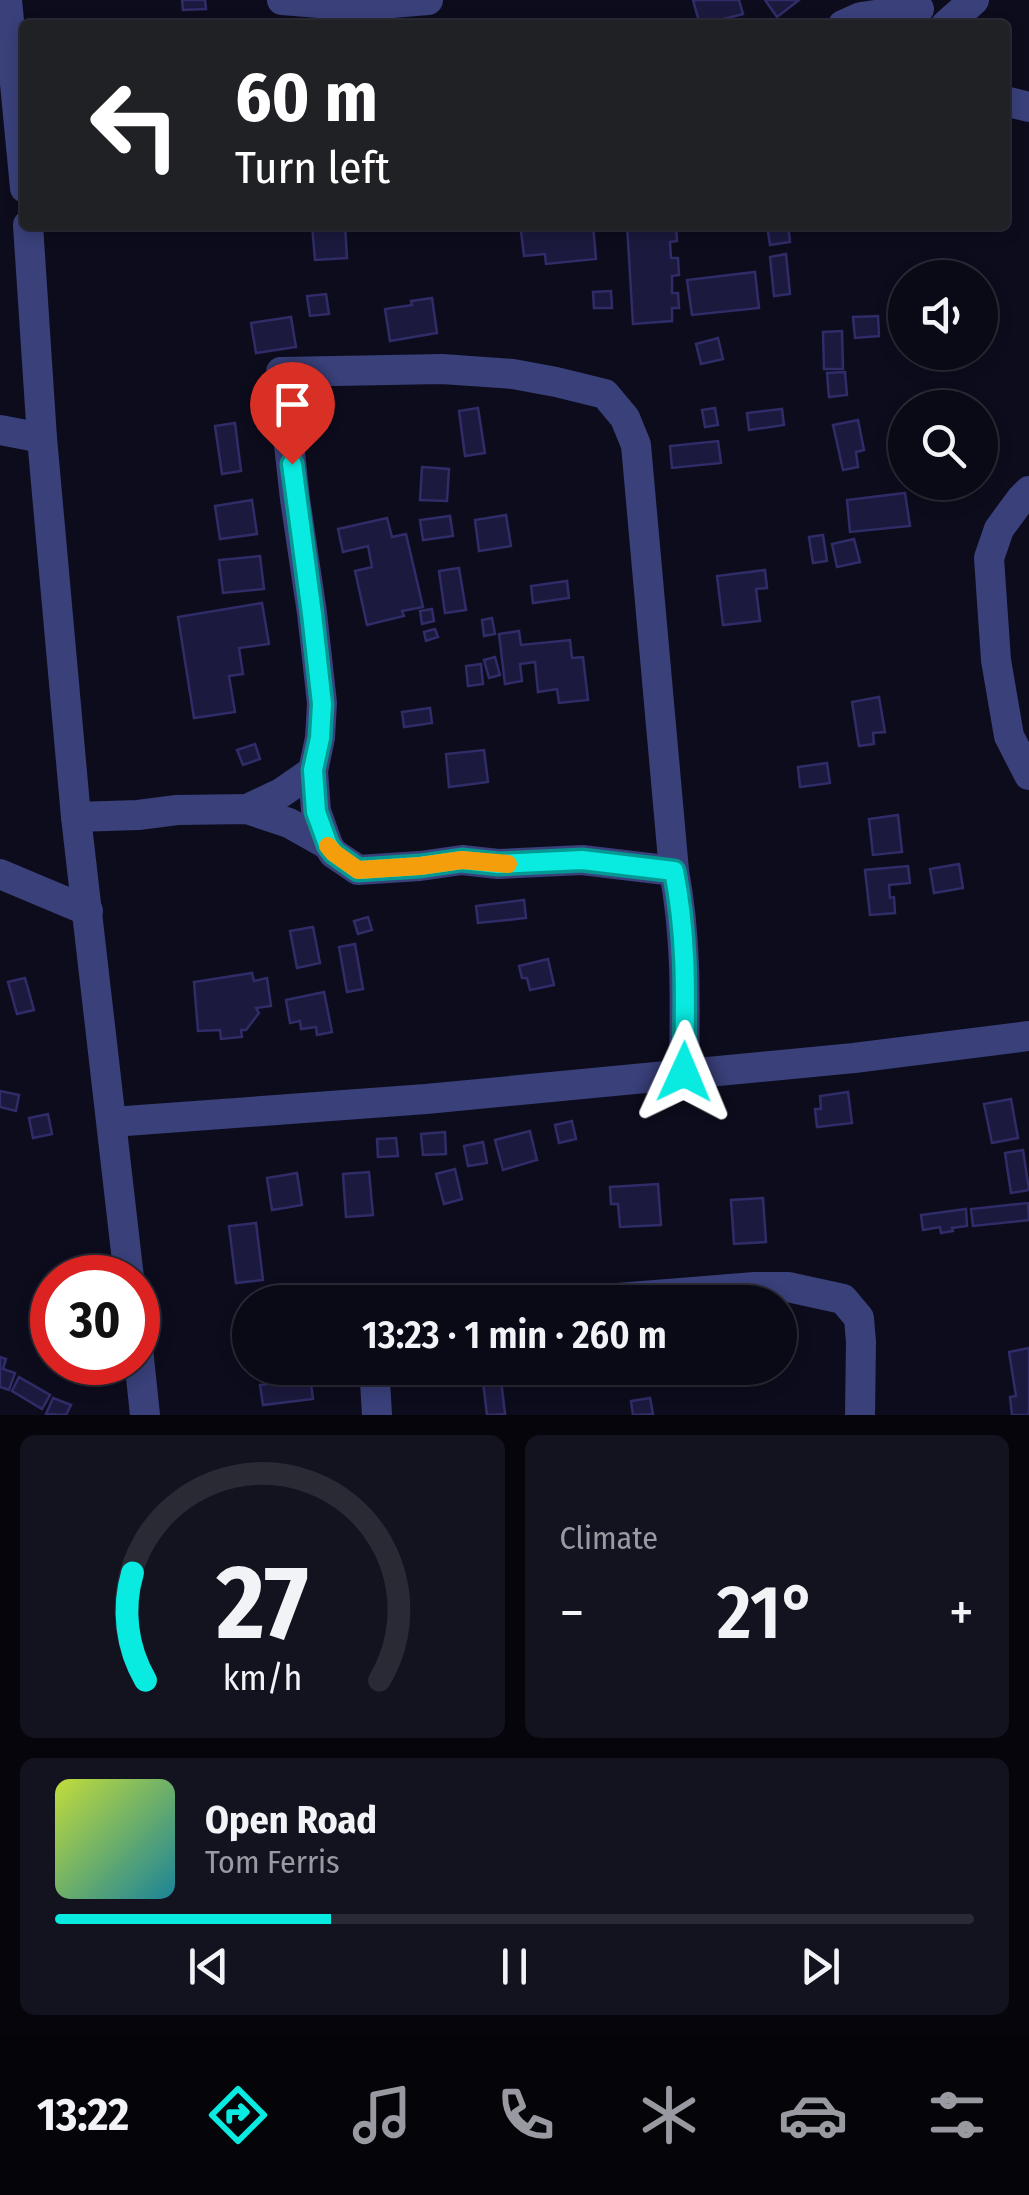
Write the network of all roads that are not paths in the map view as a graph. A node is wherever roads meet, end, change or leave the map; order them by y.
1 (8, 0) edge
2 (282, 0) edge
3 (428, 0) edge
4 (974, 0) edge
5 (923, 11) edge
6 (855, 20) edge
7 (952, 20) edge
8 (20, 133) edge
9 (28, 230) edge
10 (0, 430) edge
11 (42, 438) junction
12 (1029, 491) edge
13 (313, 770) junction
14 (1029, 775) edge
15 (247, 809) junction
16 (76, 817) junction
17 (328, 845) junction
18 (674, 871) junction
19 (0, 874) edge
20 (88, 911) junction
21 (1029, 1036) edge
22 (684, 1072) junction
23 (112, 1122) junction
24 (127, 1255) edge
25 (797, 1289) edge
26 (142, 1385) edge
27 (375, 1385) edge
28 (145, 1415) edge
29 (377, 1415) edge
30 (860, 1415) edge

1 - 8 street
2 - 3 street
4 - 7 street
5 - 6 street
9 - 11 street
10 - 11 street
11 - 16 street
12 - 14 street
13 - 15 street
13 - 17 street
13 - 18 street
15 - 16 street
15 - 17 street
16 - 20 street
17 - 18 street
18 - 22 street
19 - 20 street
20 - 23 street
21 - 22 street
22 - 23 street
23 - 24 street
25 - 30 street
26 - 28 street
27 - 29 street

